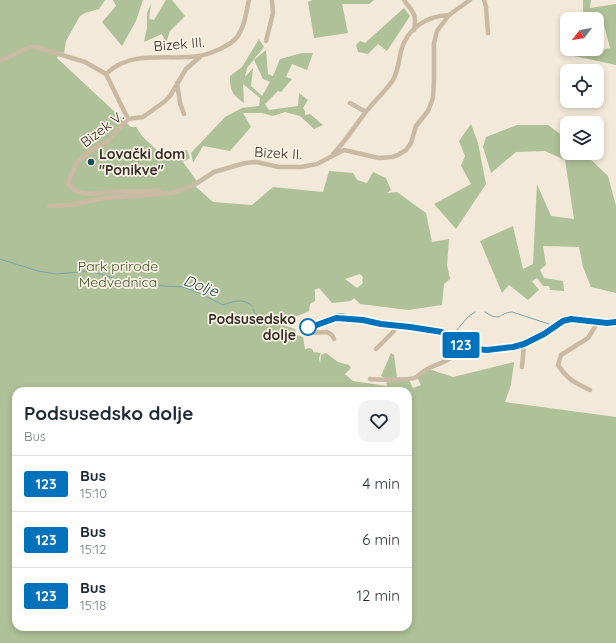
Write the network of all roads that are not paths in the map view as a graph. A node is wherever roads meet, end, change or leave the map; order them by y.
1 (249, 0) edge
2 (272, 0) edge
3 (404, 0) edge
4 (470, 0) edge
5 (484, 0) edge
6 (449, 15) junction
7 (414, 30) junction
8 (488, 33) dead end
9 (266, 41) dead end
10 (201, 56) junction
11 (0, 61) edge
12 (106, 74) junction
13 (177, 83) junction
14 (350, 103) dead end
15 (366, 112) junction
16 (184, 114) dead end
17 (128, 119) junction
18 (331, 156) junction
19 (161, 194) junction
20 (49, 206) dead end
21 (598, 322) junction
22 (616, 322) edge
23 (303, 326) joint
24 (397, 326) junction
25 (334, 339) dead end
26 (524, 344) junction
27 (462, 346) junction
28 (376, 349) dead end
29 (522, 367) dead end
30 (370, 379) dead end
31 (590, 390) dead end

1 - 10 street, Bizek III.
2 - 9 street
3 - 7 street
4 - 6 street, Bizek II.
5 - 8 street
6 - 7 street
6 - 18 street, Bizek II.
7 - 15 street
10 - 12 street, Bizek III.
10 - 13 street, Bizek V.
11 - 12 street
12 - 17 street
13 - 16 street
13 - 17 street, Bizek V.
14 - 15 street
15 - 18 street
17 - 19 street, Bizek V.
18 - 19 street, Bizek II.
19 - 20 street, Bizek II.
21 - 22 street
21 - 26 street
21 - 31 street
23 - 24 street
23 - 25 street
24 - 27 street
24 - 28 street
26 - 27 street
26 - 29 street
27 - 30 street

